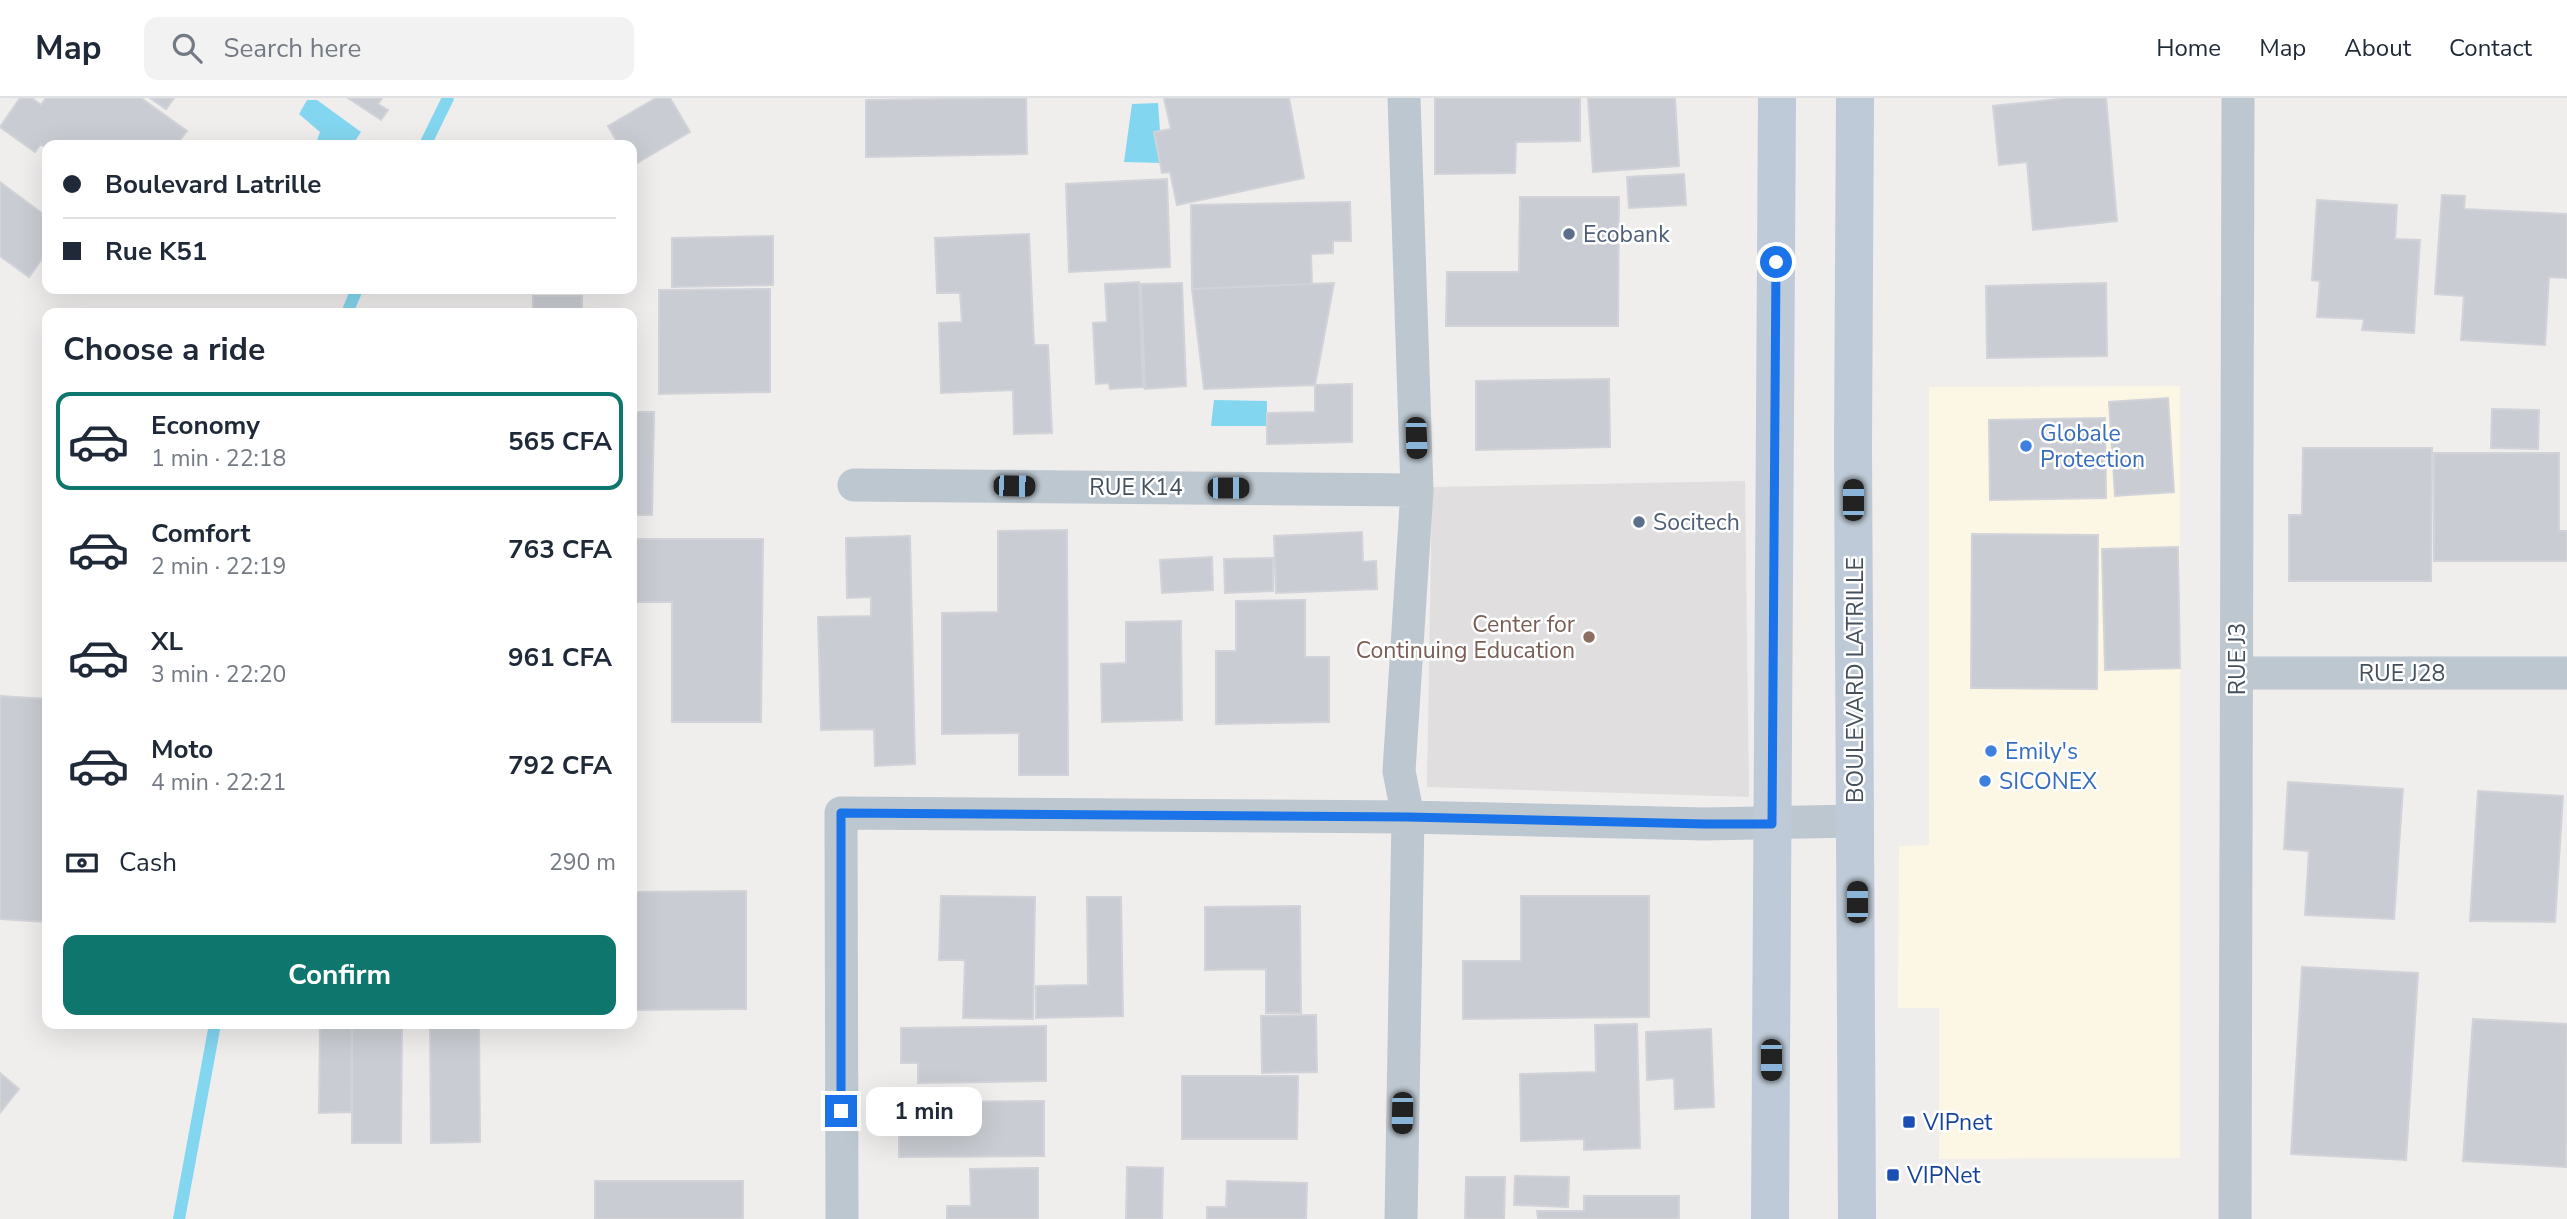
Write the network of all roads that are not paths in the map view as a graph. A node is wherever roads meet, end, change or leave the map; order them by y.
1 (1404, 98) edge
2 (1777, 98) edge
3 (1855, 98) edge
4 (2238, 98) edge
5 (854, 485) dead end
6 (1417, 490) junction
7 (2237, 673) junction
8 (2567, 673) edge
9 (1408, 817) junction
10 (1856, 821) junction
11 (1772, 824) junction
12 (842, 1219) edge
13 (1401, 1219) edge
14 (1770, 1219) edge
15 (1857, 1219) edge
16 (2235, 1219) edge

1 - 6 street
2 - 11 main road
3 - 10 main road, BOULEVARD LATRILLE
4 - 7 street, RUE J3
5 - 6 street, RUE K14
6 - 9 street
7 - 8 street, RUE J28
7 - 16 street, RUE J3
9 - 11 street
9 - 12 street
9 - 13 street
10 - 11 street
10 - 15 main road, BOULEVARD LATRILLE
11 - 14 main road

